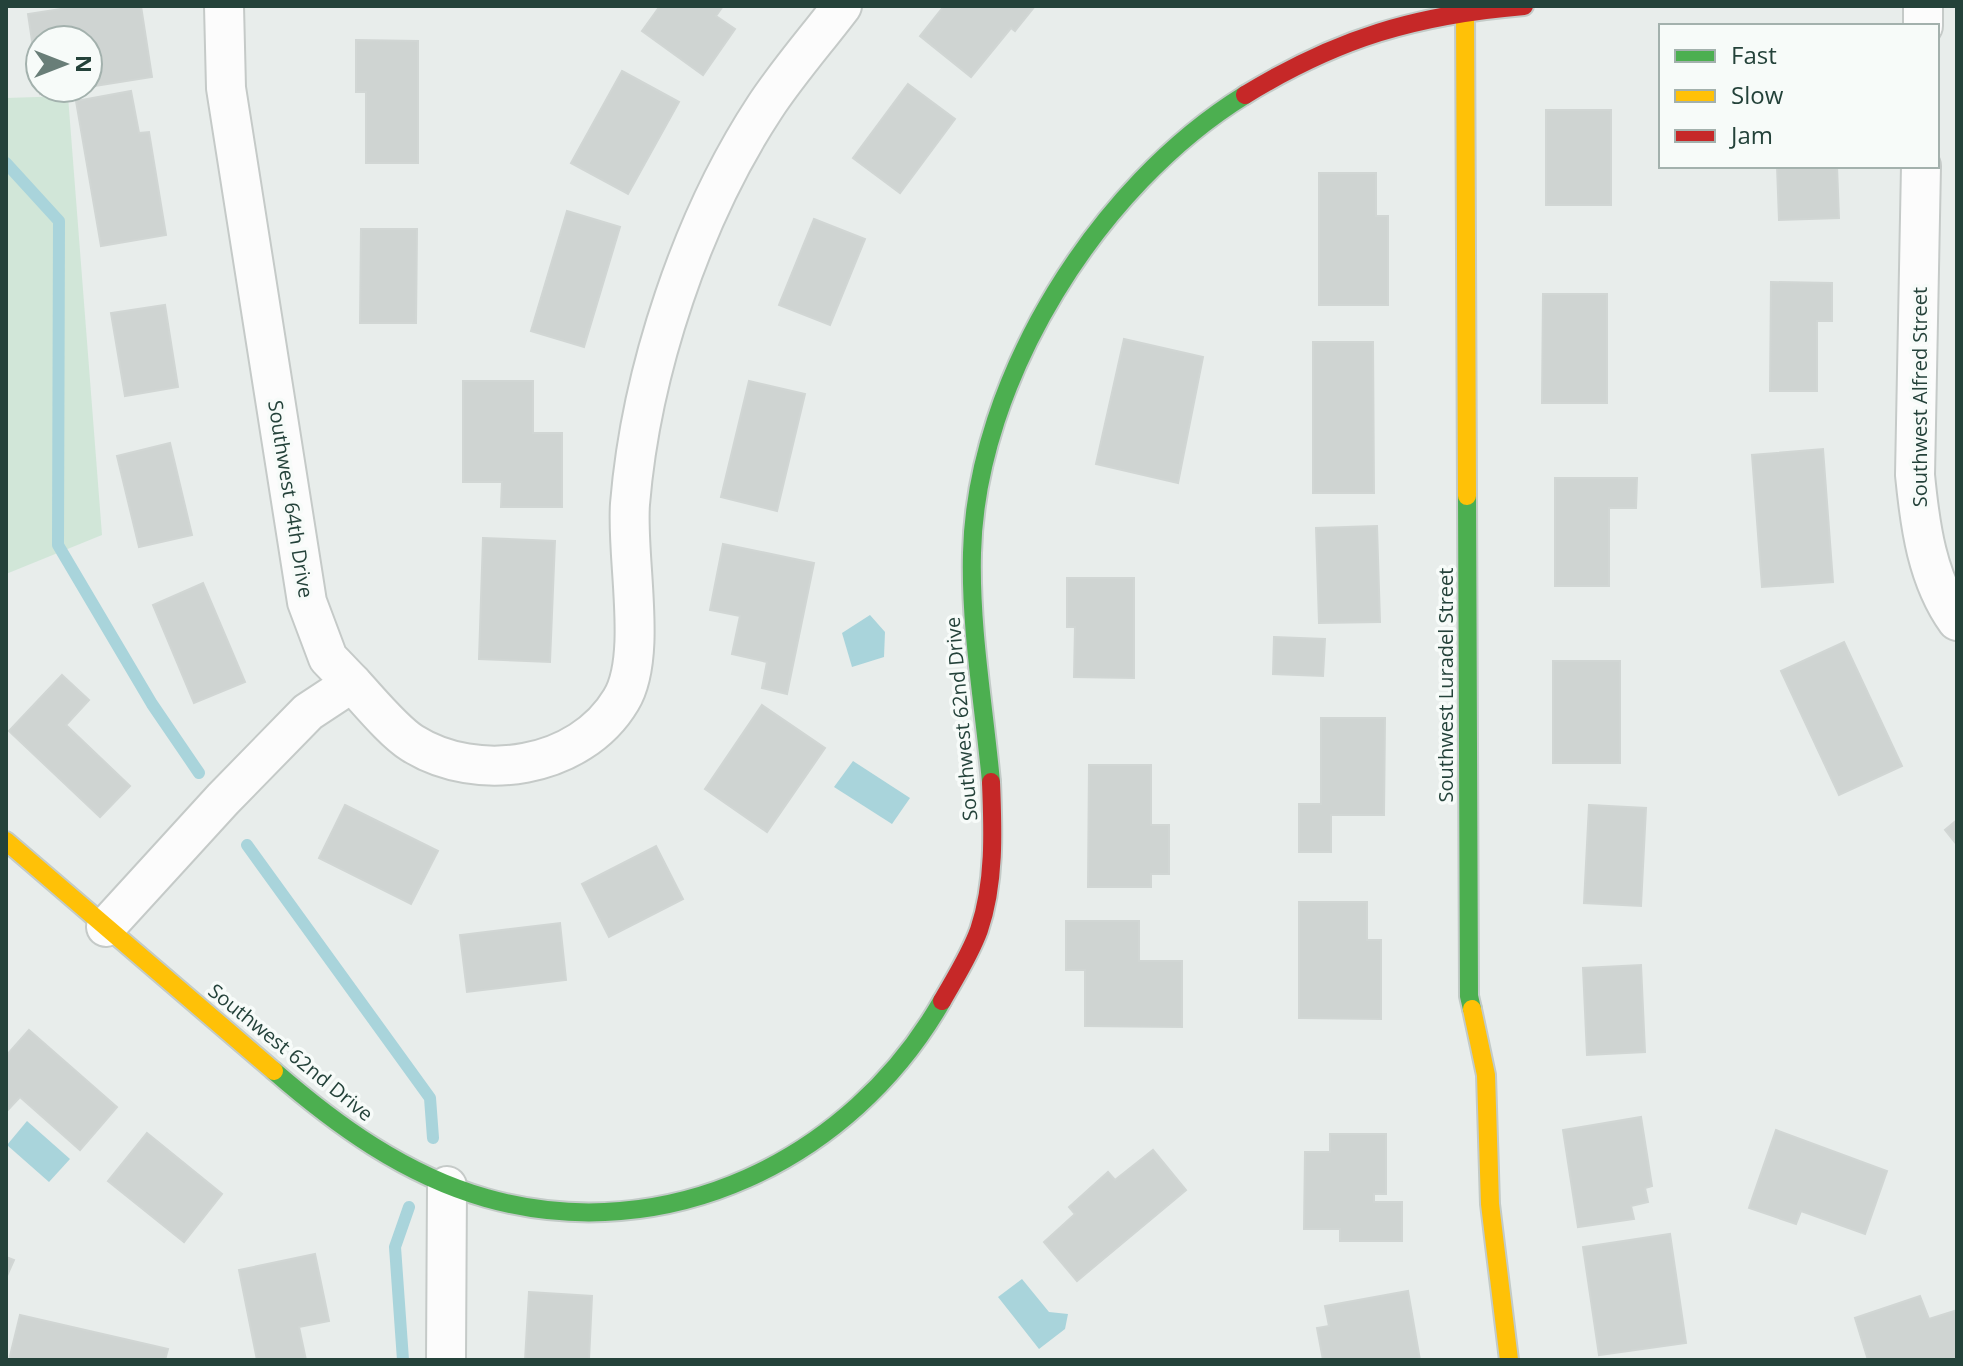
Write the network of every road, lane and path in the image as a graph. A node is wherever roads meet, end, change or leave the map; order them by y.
1 (224, 6) edge
2 (842, 6) edge
3 (1524, 6) edge
4 (1465, 9) edge
5 (1921, 168) edge
6 (1957, 621) edge
7 (352, 683) junction
8 (6, 841) edge
9 (106, 927) junction
10 (447, 1186) junction
11 (446, 1360) edge
12 (1509, 1360) edge

1 - 7 street, Southwest 64th Drive
2 - 7 street, Southwest 64th Drive
3 - 4 street, Southwest 62nd Drive
4 - 10 street, Southwest 62nd Drive
4 - 12 street, Southwest Luradel Street
5 - 6 street, Southwest Alfred Street
7 - 9 street
8 - 9 street, Southwest 62nd Drive
9 - 10 street, Southwest 62nd Drive
10 - 11 street

